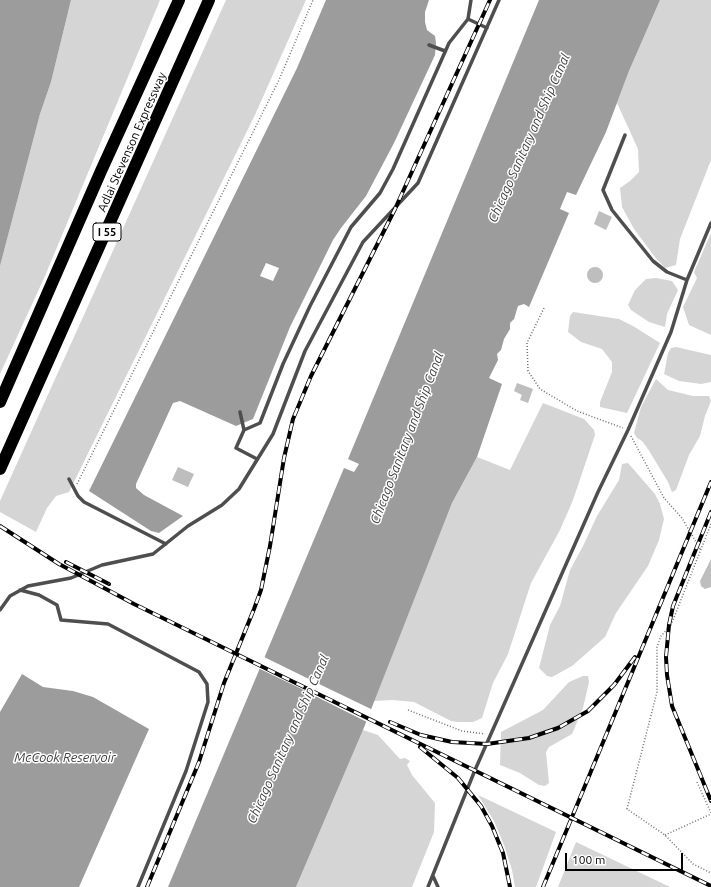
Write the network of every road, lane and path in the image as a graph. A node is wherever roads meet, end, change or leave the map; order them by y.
1 (176, 0) edge
2 (179, 0) edge
3 (209, 0) edge
4 (313, 0) edge
5 (470, 0) edge
6 (499, 0) edge
7 (468, 19) junction
8 (487, 28) junction
9 (162, 37) junction
10 (429, 46) dead end
11 (445, 52) junction
12 (625, 135) dead end
13 (711, 223) edge
14 (687, 280) junction
15 (544, 308) dead end
16 (0, 402) edge
17 (240, 412) dead end
18 (244, 430) junction
19 (628, 430) junction
20 (257, 459) junction
21 (2, 466) edge
22 (69, 479) dead end
23 (75, 489) junction
24 (711, 524) edge
25 (166, 544) junction
26 (701, 550) junction
27 (20, 590) junction
28 (0, 610) edge
29 (408, 710) dead end
30 (491, 734) junction
31 (697, 782) dead end
32 (711, 814) edge
33 (665, 835) junction
34 (711, 873) edge
35 (433, 876) junction
36 (138, 887) edge
37 (428, 887) edge
38 (438, 887) edge

1 - 9 highway
2 - 9 highway, Adlai Stevenson Expressway / I 55
3 - 21 highway, Adlai Stevenson Expressway / I 55
4 - 23 path
5 - 7 lane
6 - 8 lane
7 - 8 lane
7 - 11 lane
8 - 20 lane
9 - 16 highway, Adlai Stevenson Expressway / I 55
10 - 11 lane
11 - 18 lane
12 - 14 lane
13 - 14 lane
14 - 19 lane
15 - 19 path
17 - 18 lane
18 - 20 lane
19 - 26 path
19 - 30 lane
20 - 25 lane
22 - 23 lane
23 - 25 lane
24 - 26 path
25 - 27 lane
26 - 33 path
27 - 28 lane
27 - 36 lane
29 - 30 path
30 - 35 lane
31 - 32 path
32 - 33 path
33 - 34 path
35 - 37 lane
35 - 38 lane

